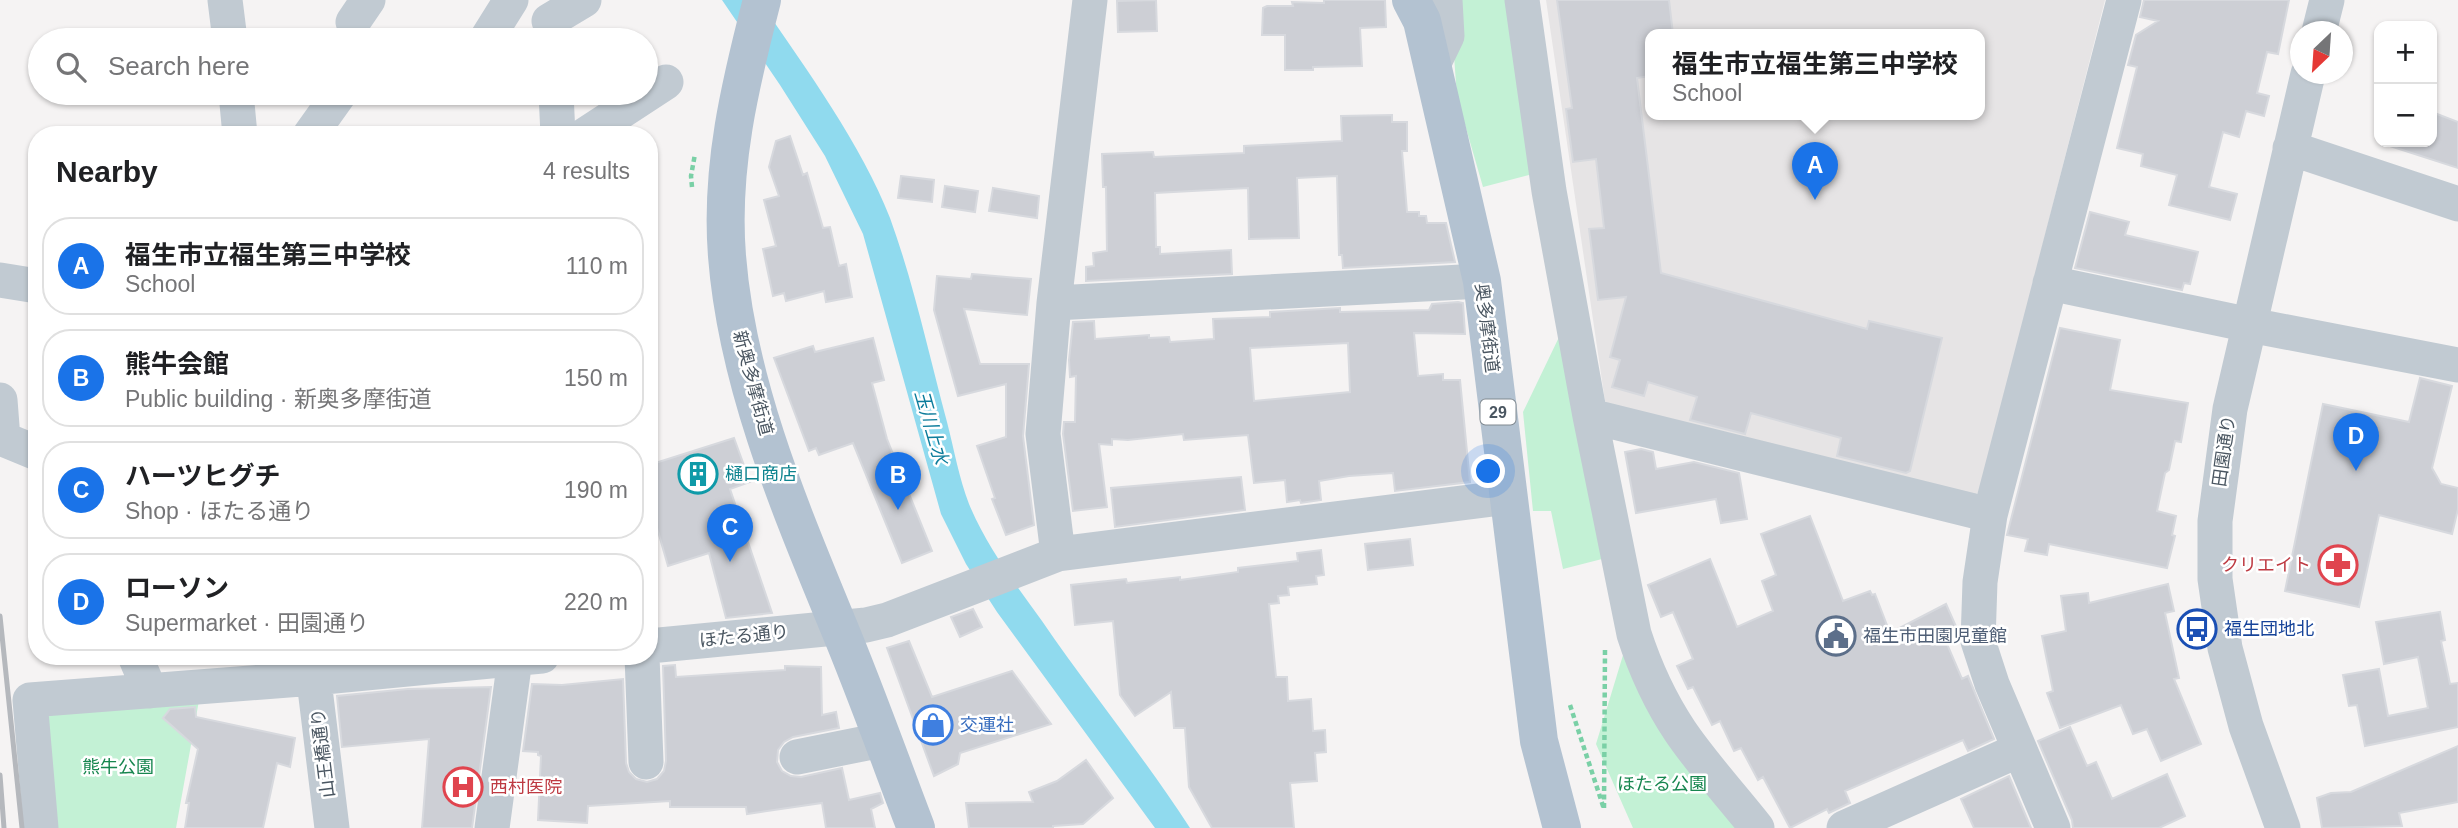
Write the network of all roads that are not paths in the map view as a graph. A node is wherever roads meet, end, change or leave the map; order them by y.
1 (225, 0) edge
2 (511, 0) edge
3 (584, 0) edge
4 (762, 0) edge
5 (1090, 0) edge
6 (1411, 0) edge
7 (1446, 0) edge
8 (1522, 0) edge
9 (2124, 0) edge
10 (2327, 0) edge
11 (547, 21) edge
12 (2322, 21) edge
13 (228, 28) edge
14 (494, 28) edge
15 (1432, 67) junction
16 (666, 82) dead end
17 (2306, 84) edge
18 (658, 87) edge
19 (237, 105) edge
20 (331, 105) edge
21 (557, 105) edge
22 (631, 105) edge
23 (239, 126) edge
24 (316, 126) edge
25 (558, 126) edge
26 (599, 126) edge
27 (2290, 148) junction
28 (2458, 204) edge
29 (0, 280) edge
30 (1482, 281) junction
31 (2050, 283) junction
32 (28, 285) edge
33 (1054, 303) junction
34 (2250, 325) junction
35 (2458, 365) edge
36 (0, 400) edge
37 (1590, 416) junction
38 (28, 449) edge
39 (1508, 497) junction
40 (1990, 515) junction
41 (1058, 554) junction
42 (839, 627) junction
43 (658, 645) edge
44 (139, 665) edge
45 (361, 665) edge
46 (507, 665) edge
47 (642, 665) edge
48 (313, 667) edge
49 (150, 691) junction
50 (882, 740) junction
51 (2020, 750) junction
52 (797, 757) dead end
53 (646, 762) dead end
54 (41, 828) edge
55 (332, 828) edge
56 (492, 828) edge
57 (916, 828) edge
58 (1562, 828) edge
59 (1757, 828) edge
60 (1844, 828) edge
61 (2053, 828) edge
62 (2283, 828) edge

1 - 13 street
2 - 14 street
3 - 11 street
4 - 42 main road, 新奥多摩街道
5 - 33 street
6 - 15 main road, 奥多摩街道 / 29
7 - 15 street
8 - 37 street
9 - 31 street
10 - 12 street
15 - 30 main road, 奥多摩街道 / 29
16 - 18 street
17 - 27 street, 田園通り
19 - 23 street
20 - 24 street
21 - 25 street
22 - 26 street
27 - 28 street
27 - 34 street, 田園通り
29 - 32 street
30 - 33 street
30 - 39 main road, 奥多摩街道 / 29
31 - 34 street
31 - 40 street
33 - 41 street
34 - 35 street
34 - 62 street, 田園通り
36 - 38 street
37 - 40 street
37 - 59 street
39 - 41 street, ほたる通り
39 - 58 main road, 奥多摩街道 / 29
40 - 51 street
41 - 42 street, ほたる通り
42 - 43 street, ほたる通り
42 - 50 main road, 新奥多摩街道
44 - 49 street
45 - 48 street
46 - 56 street
47 - 53 street
48 - 49 street
48 - 55 street, 山王橋通り
49 - 54 street
50 - 52 street
50 - 57 main road, 新奥多摩街道
51 - 60 street
51 - 61 street

